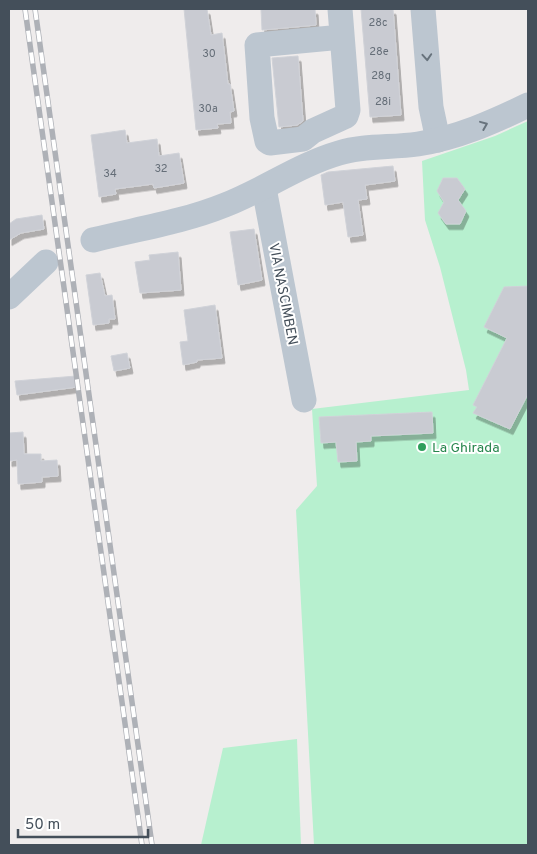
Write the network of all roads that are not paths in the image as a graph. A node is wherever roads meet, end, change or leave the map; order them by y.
1 (340, 9) edge
2 (423, 9) edge
3 (342, 37) junction
4 (528, 105) edge
5 (438, 140) junction
6 (264, 188) junction
7 (93, 240) dead end
8 (46, 262) dead end
9 (9, 297) edge
10 (304, 400) dead end

1 - 3 street
2 -> 5 street
3 - 3 street
5 -> 4 street
5 - 6 street
6 - 7 street
6 - 10 street, VIA NASCIMBEN
8 - 9 street

